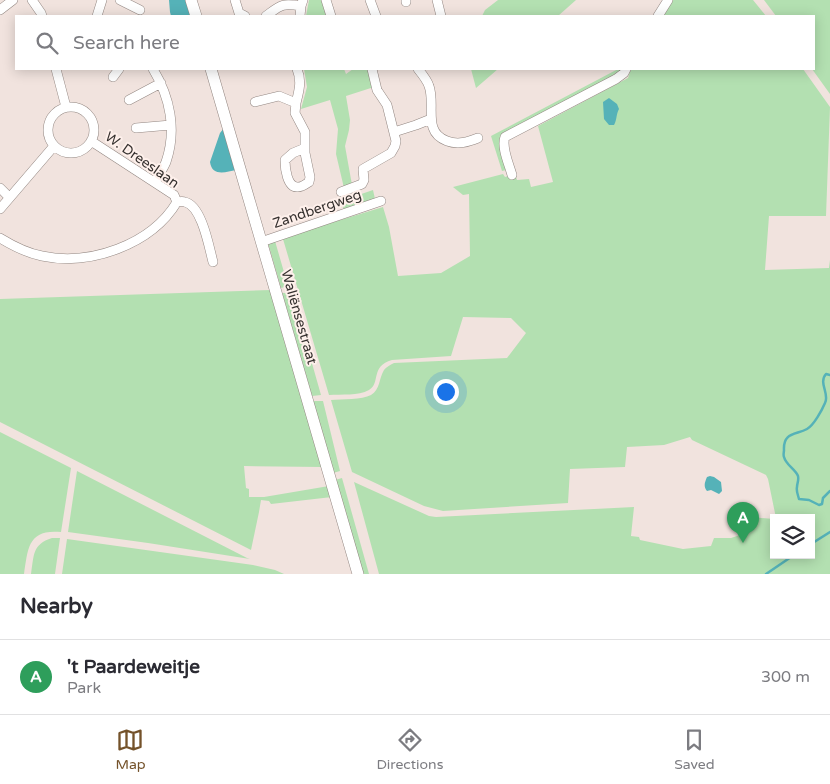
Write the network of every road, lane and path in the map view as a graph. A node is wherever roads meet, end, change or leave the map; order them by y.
1 (12, 0) edge
2 (32, 0) edge
3 (102, 0) edge
4 (120, 0) edge
5 (191, 0) edge
6 (236, 0) edge
7 (326, 0) edge
8 (370, 0) edge
9 (437, 0) edge
10 (668, 0) edge
11 (302, 3) edge
12 (0, 10) edge
13 (140, 10) dead end
14 (42, 15) edge
15 (97, 15) edge
16 (196, 15) edge
17 (242, 15) edge
18 (267, 15) edge
19 (331, 15) edge
20 (376, 15) edge
21 (441, 15) edge
22 (659, 15) edge
23 (56, 70) edge
24 (118, 70) edge
25 (154, 70) edge
26 (211, 70) edge
27 (298, 70) edge
28 (372, 70) edge
29 (419, 70) edge
30 (626, 70) edge
31 (113, 77) dead end
32 (161, 83) junction
33 (130, 100) dead end
34 (255, 102) dead end
35 (296, 103) junction
36 (66, 106) junction
37 (431, 119) junction
38 (172, 125) junction
39 (136, 128) dead end
40 (394, 132) junction
41 (478, 138) dead end
42 (91, 141) junction
43 (54, 146) junction
44 (305, 148) dead end
45 (512, 175) dead end
46 (155, 182) junction
47 (0, 188) edge
48 (341, 192) dead end
49 (9, 197) junction
50 (381, 201) dead end
51 (176, 202) junction
52 (0, 209) edge
53 (0, 238) edge
54 (261, 242) junction
55 (213, 262) dead end
56 (358, 574) edge

1 - 12 street
2 - 14 street
3 - 15 street
4 - 13 street
5 - 16 street
6 - 17 street
7 - 19 street
8 - 20 street
9 - 21 street
10 - 22 street
11 - 18 street
23 - 36 street
24 - 31 street
25 - 32 street
26 - 54 street, Waliënsestraat
27 - 35 street
28 - 40 street
29 - 37 street
30 - 45 street
32 - 33 street
32 - 38 street
34 - 35 street
35 - 44 street
36 - 42 street
36 - 43 street
37 - 40 street
37 - 41 street
38 - 39 street
38 - 46 street
40 - 48 street
42 - 43 street
42 - 46 street, W. Dreeslaan
43 - 49 street
46 - 51 street, W. Dreeslaan
47 - 49 street
49 - 52 street
50 - 54 street, Zandbergweg
51 - 53 street, W. Dreeslaan
51 - 55 street, W. Dreeslaan
54 - 56 street, Waliënsestraat

